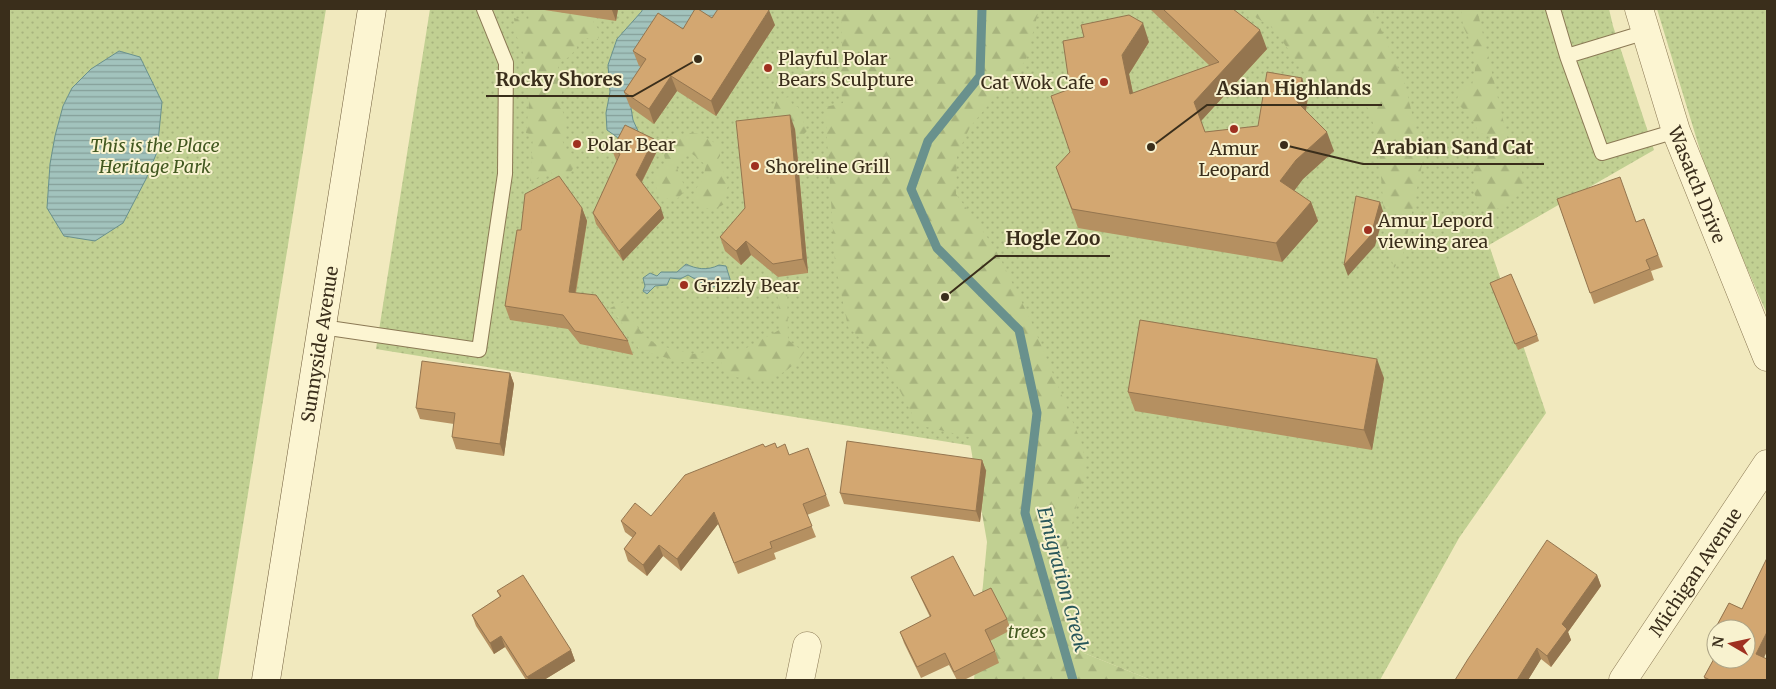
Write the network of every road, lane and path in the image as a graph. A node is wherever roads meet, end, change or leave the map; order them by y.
1 (372, 9) edge
2 (484, 9) edge
3 (1553, 9) edge
4 (1642, 20) edge
5 (1567, 56) junction
6 (1676, 131) junction
7 (322, 327) junction
8 (1767, 357) edge
9 (1767, 464) edge
10 (808, 646) dead end
11 (266, 680) edge
12 (800, 680) edge
13 (1623, 680) edge

1 - 7 main road, Sunnyside Avenue
2 - 7 lane
3 - 5 lane
4 - 5 lane
4 - 6 main road, Wasatch Drive
5 - 6 lane
6 - 8 main road, Wasatch Drive
7 - 11 main road, Sunnyside Avenue
9 - 13 main road, Michigan Avenue
10 - 12 main road

